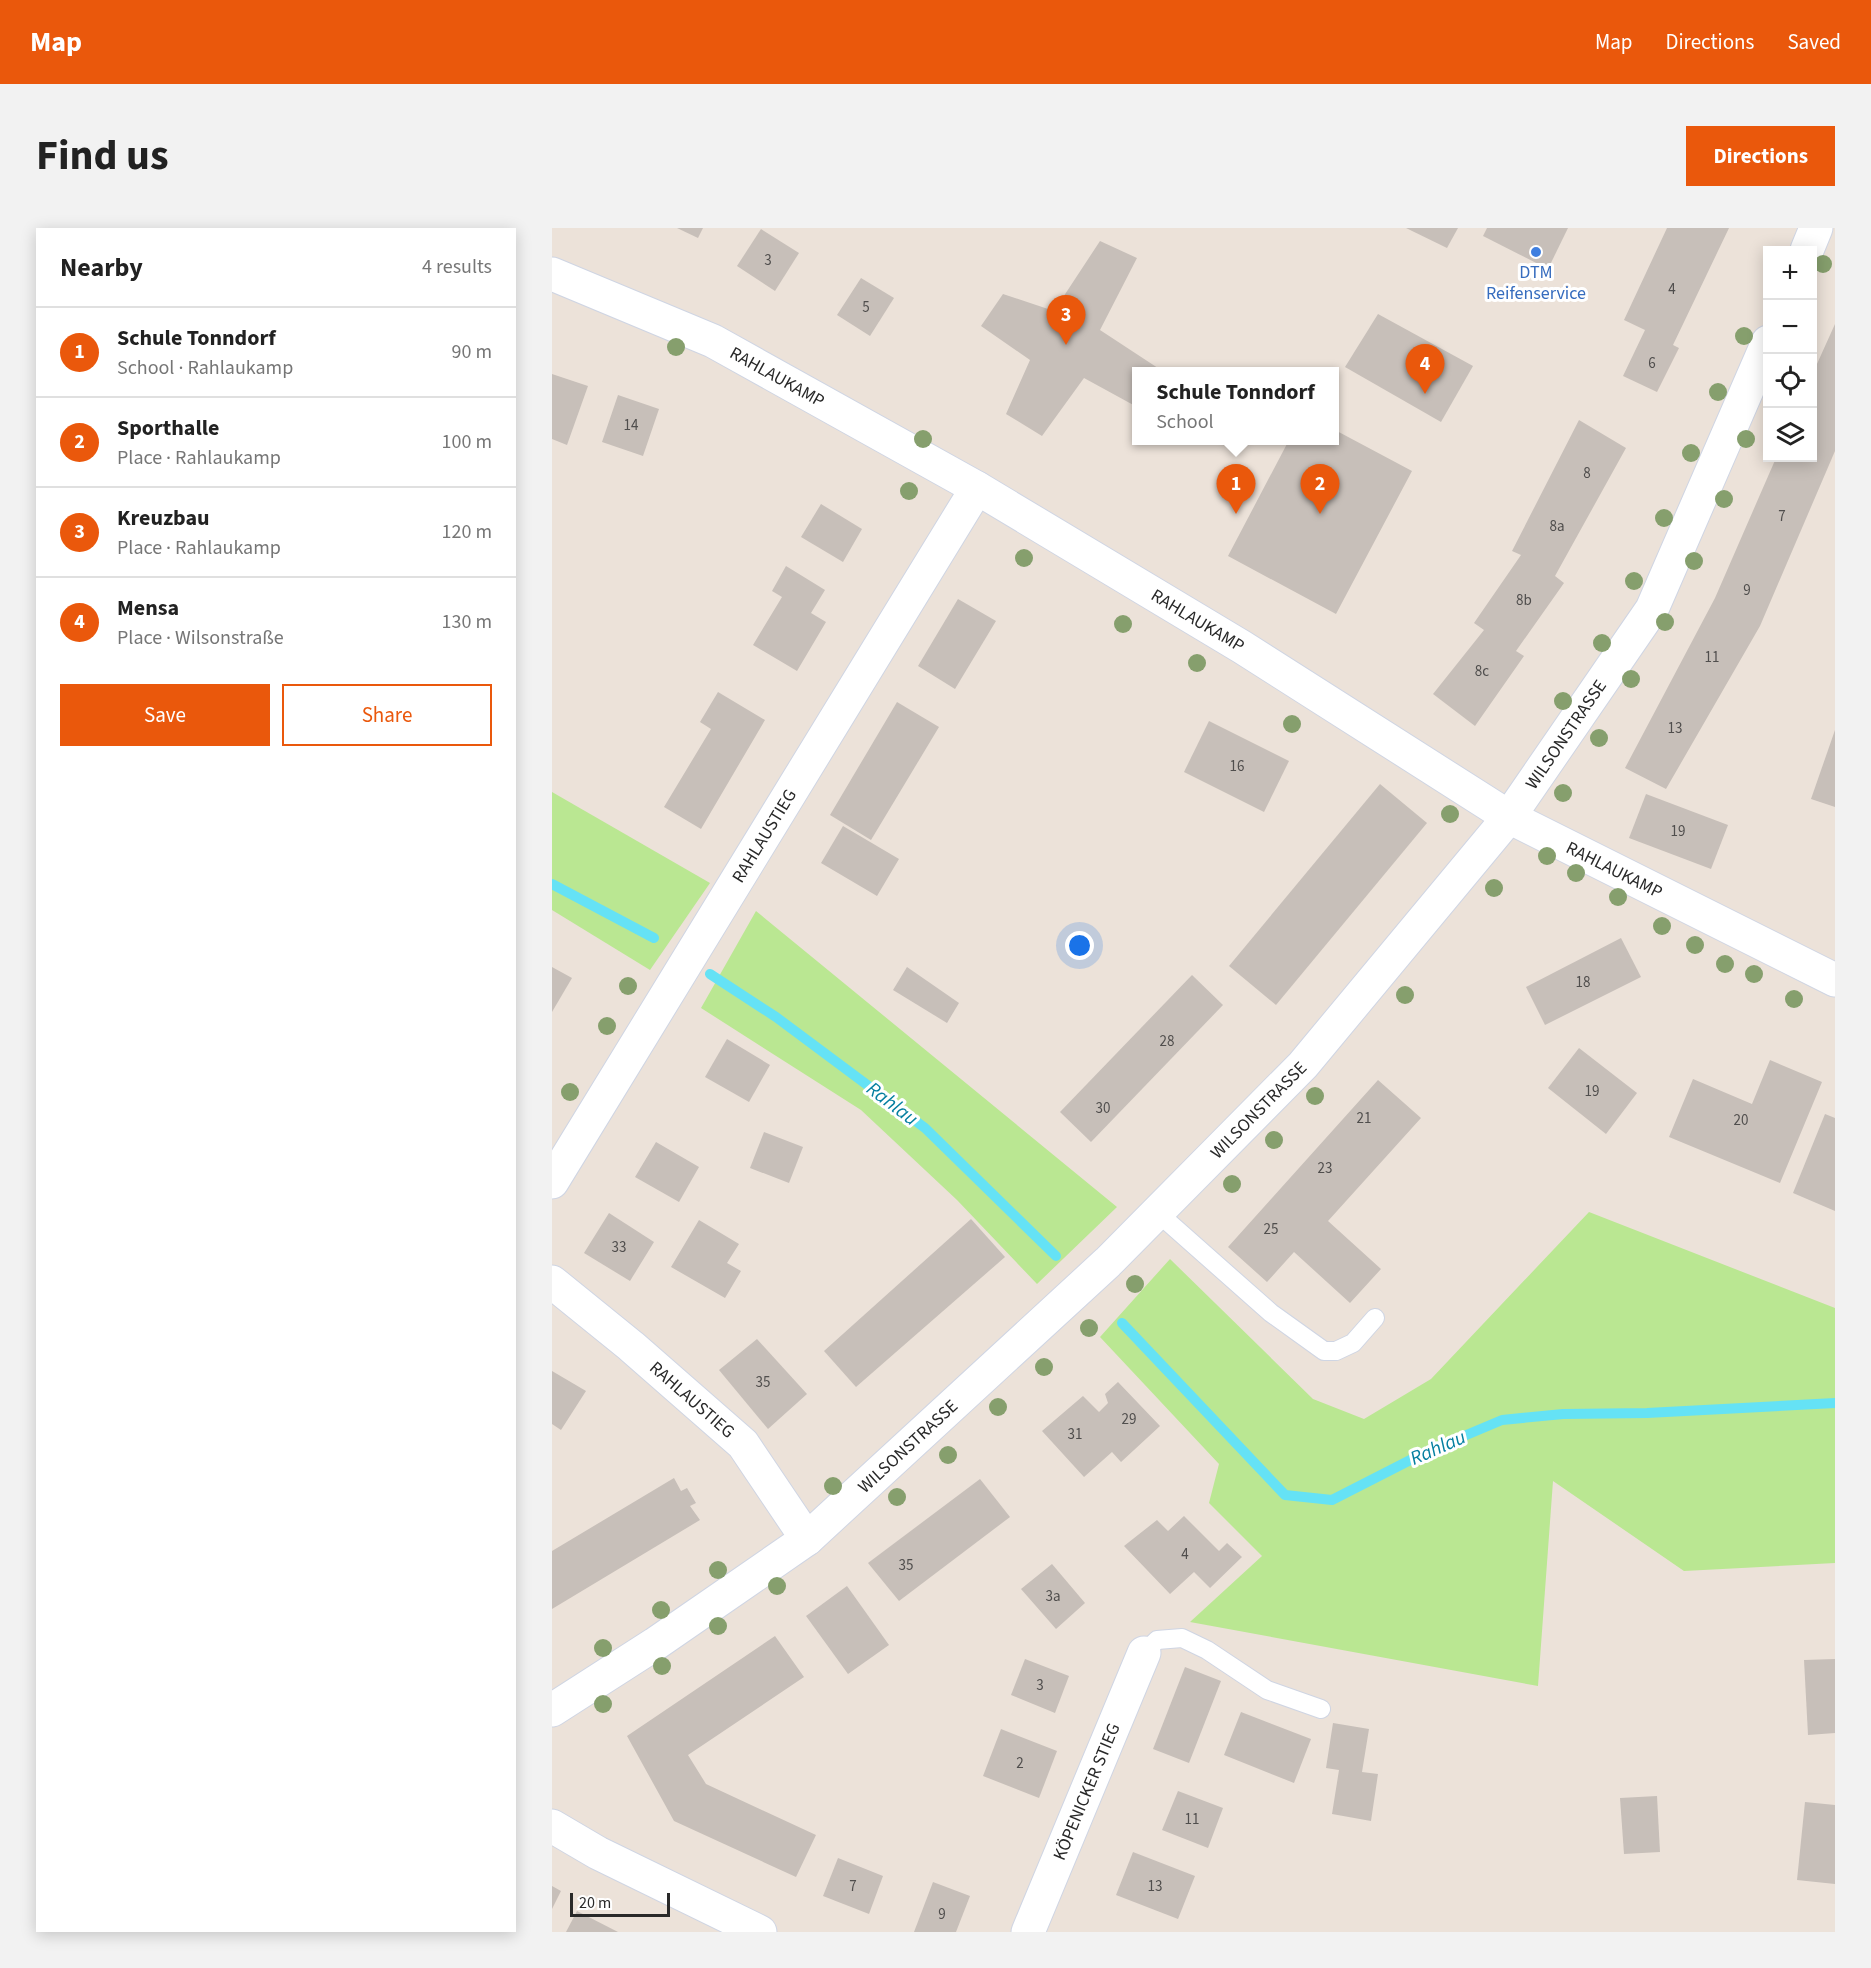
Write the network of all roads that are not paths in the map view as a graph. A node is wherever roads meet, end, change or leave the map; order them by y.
1 (1816, 228) edge
2 (1809, 246) edge
3 (552, 274) edge
4 (1763, 351) edge
5 (977, 488) junction
6 (1509, 817) junction
7 (1835, 980) edge
8 (552, 1182) edge
9 (1158, 1213) junction
10 (552, 1282) edge
11 (1375, 1318) dead end
12 (807, 1539) junction
13 (1144, 1653) joint
14 (1321, 1709) dead end
15 (552, 1710) edge
16 (552, 1826) edge
17 (760, 1932) edge
18 (1028, 1932) edge

1 - 2 street
3 - 5 street, RAHLAUKAMP
4 - 6 street, WILSONSTRASSE
5 - 6 street, RAHLAUKAMP
5 - 8 street, RAHLAUSTIEG
6 - 7 street, RAHLAUKAMP
6 - 9 street, WILSONSTRASSE
9 - 11 lane
9 - 12 street, WILSONSTRASSE
10 - 12 street, RAHLAUSTIEG
12 - 15 street, WILSONSTRASSE
13 - 14 lane
13 - 18 street, KÖPENICKER STIEG
16 - 17 street

